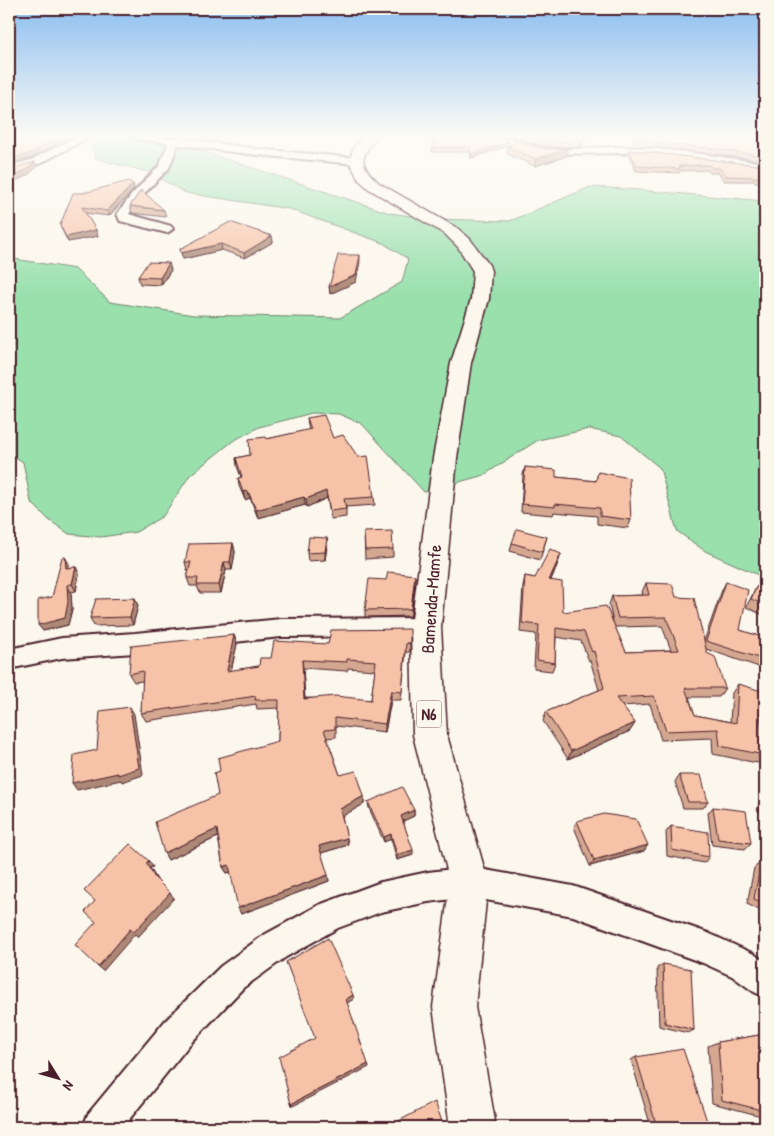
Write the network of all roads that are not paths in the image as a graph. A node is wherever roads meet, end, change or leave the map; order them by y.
1 (143, 189) edge
2 (379, 189) edge
3 (167, 230) dead end
4 (426, 627) junction
5 (9, 659) edge
6 (469, 882) junction
7 (765, 980) edge
8 (101, 1127) edge
9 (473, 1127) edge

1 - 3 street
2 - 4 highway, Bamenda-Mamfe / N6
4 - 5 street
4 - 6 highway, Bamenda-Mamfe / N6
6 - 7 street
6 - 8 street
6 - 9 highway, Bamenda-Mamfe / N6

